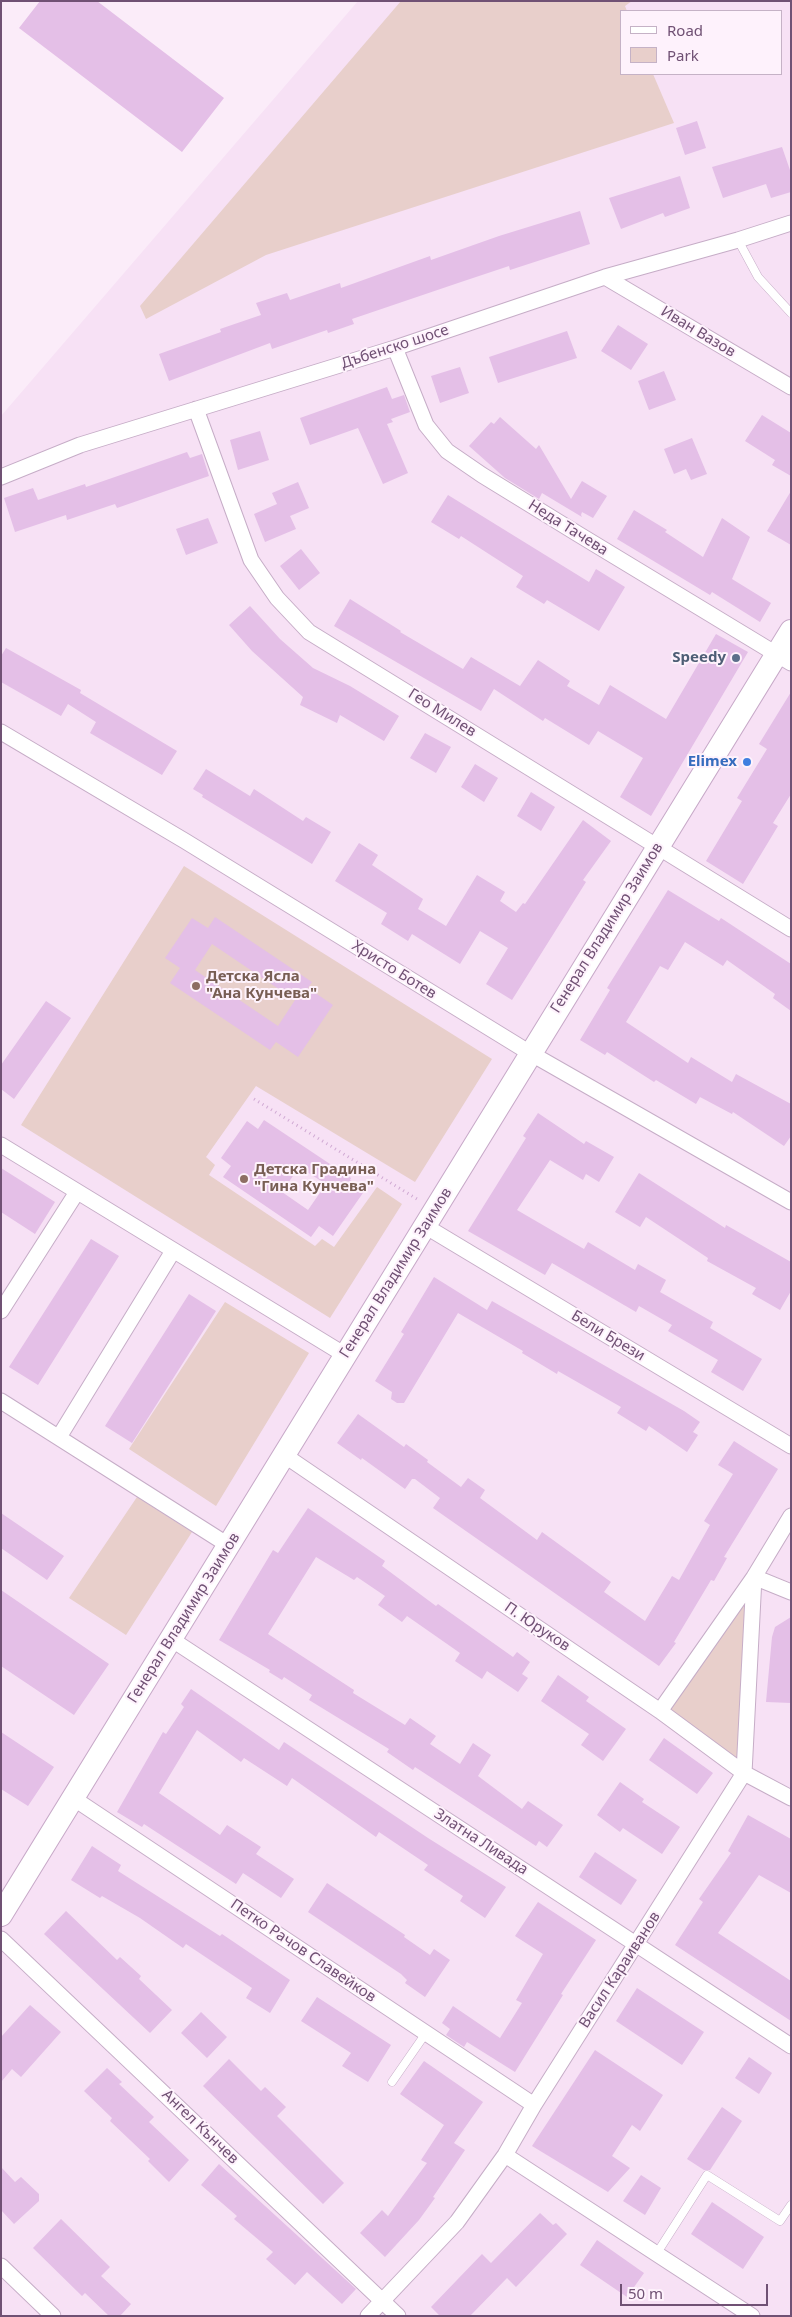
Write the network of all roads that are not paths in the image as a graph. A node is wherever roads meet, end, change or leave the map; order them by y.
1 (791, 223) edge
2 (738, 240) junction
3 (605, 277) junction
4 (791, 313) edge
5 (395, 348) junction
6 (791, 387) edge
7 (196, 409) junction
8 (1, 477) edge
9 (791, 631) edge
10 (783, 658) edge
11 (1, 732) edge
12 (657, 846) junction
13 (791, 929) edge
14 (530, 1053) junction
15 (1, 1145) edge
16 (77, 1192) junction
17 (791, 1202) edge
18 (430, 1218) junction
19 (173, 1251) junction
20 (1, 1311) edge
21 (345, 1355) junction
22 (1, 1401) edge
23 (59, 1437) junction
24 (791, 1446) edge
25 (284, 1455) junction
26 (791, 1516) edge
27 (228, 1545) junction
28 (754, 1577) junction
29 (791, 1592) edge
30 (171, 1638) junction
31 (660, 1711) junction
32 (744, 1773) junction
33 (73, 1798) junction
34 (791, 1798) edge
35 (1, 1915) edge
36 (1, 1939) edge
37 (637, 1944) junction
38 (426, 2033) junction
39 (791, 2046) edge
40 (392, 2082) dead end
41 (534, 2104) junction
42 (504, 2155) junction
43 (791, 2205) edge
44 (657, 2253) junction
45 (1, 2266) edge
46 (383, 2301) junction
47 (53, 2316) edge
48 (368, 2316) edge
49 (398, 2316) edge
50 (752, 2316) edge

1 - 2 street, Дъбенско шосе
2 - 3 street, Дъбенско шосе
2 - 4 lane
3 - 5 street, Дъбенско шосе
3 - 6 street, Иван Вазов
5 - 7 street, Дъбенско шосе
5 - 10 street, Неда Тачева
7 - 8 street, Дъбенско шосе
7 - 12 street, Гео Милев
9 - 10 street, Генерал Владимир Заимов
10 - 12 street, Генерал Владимир Заимов
11 - 14 street, Христо Ботев
12 - 13 street, Гео Милев
12 - 14 street, Генерал Владимир Заимов
14 - 17 street, Христо Ботев
14 - 18 street, Генерал Владимир Заимов
15 - 16 street
16 - 19 street
16 - 20 street
18 - 21 street, Генерал Владимир Заимов
18 - 24 street, Бели Брези
19 - 21 street
19 - 23 street
21 - 25 street, Генерал Владимир Заимов
22 - 23 street
23 - 27 street
25 - 27 street, Генерал Владимир Заимов
25 - 31 street, П. Юруков
26 - 28 street, Васил Караиванов
27 - 30 street, Генерал Владимир Заимов
28 - 29 street
28 - 31 street, Васил Караиванов
28 - 32 street, Васил Караиванов
30 - 33 street, Генерал Владимир Заимов
30 - 37 street, Златна Ливада
31 - 32 street, П. Юруков
32 - 34 street, П. Юруков
32 - 37 street, Васил Караиванов
33 - 35 street, Генерал Владимир Заимов
33 - 38 street, Петко Рачов Славейков
36 - 46 street, Ангел Кънчев
37 - 39 street, Златна Ливада
37 - 41 street, Васил Караиванов
38 - 40 lane
38 - 41 street, Петко Рачов Славейков
41 - 42 street, Васил Караиванов
42 - 44 street
42 - 46 street, Васил Караиванов
43 - 44 lane
44 - 50 street
45 - 47 street
46 - 48 street, Васил Караиванов
46 - 49 street, Ангел Кънчев

